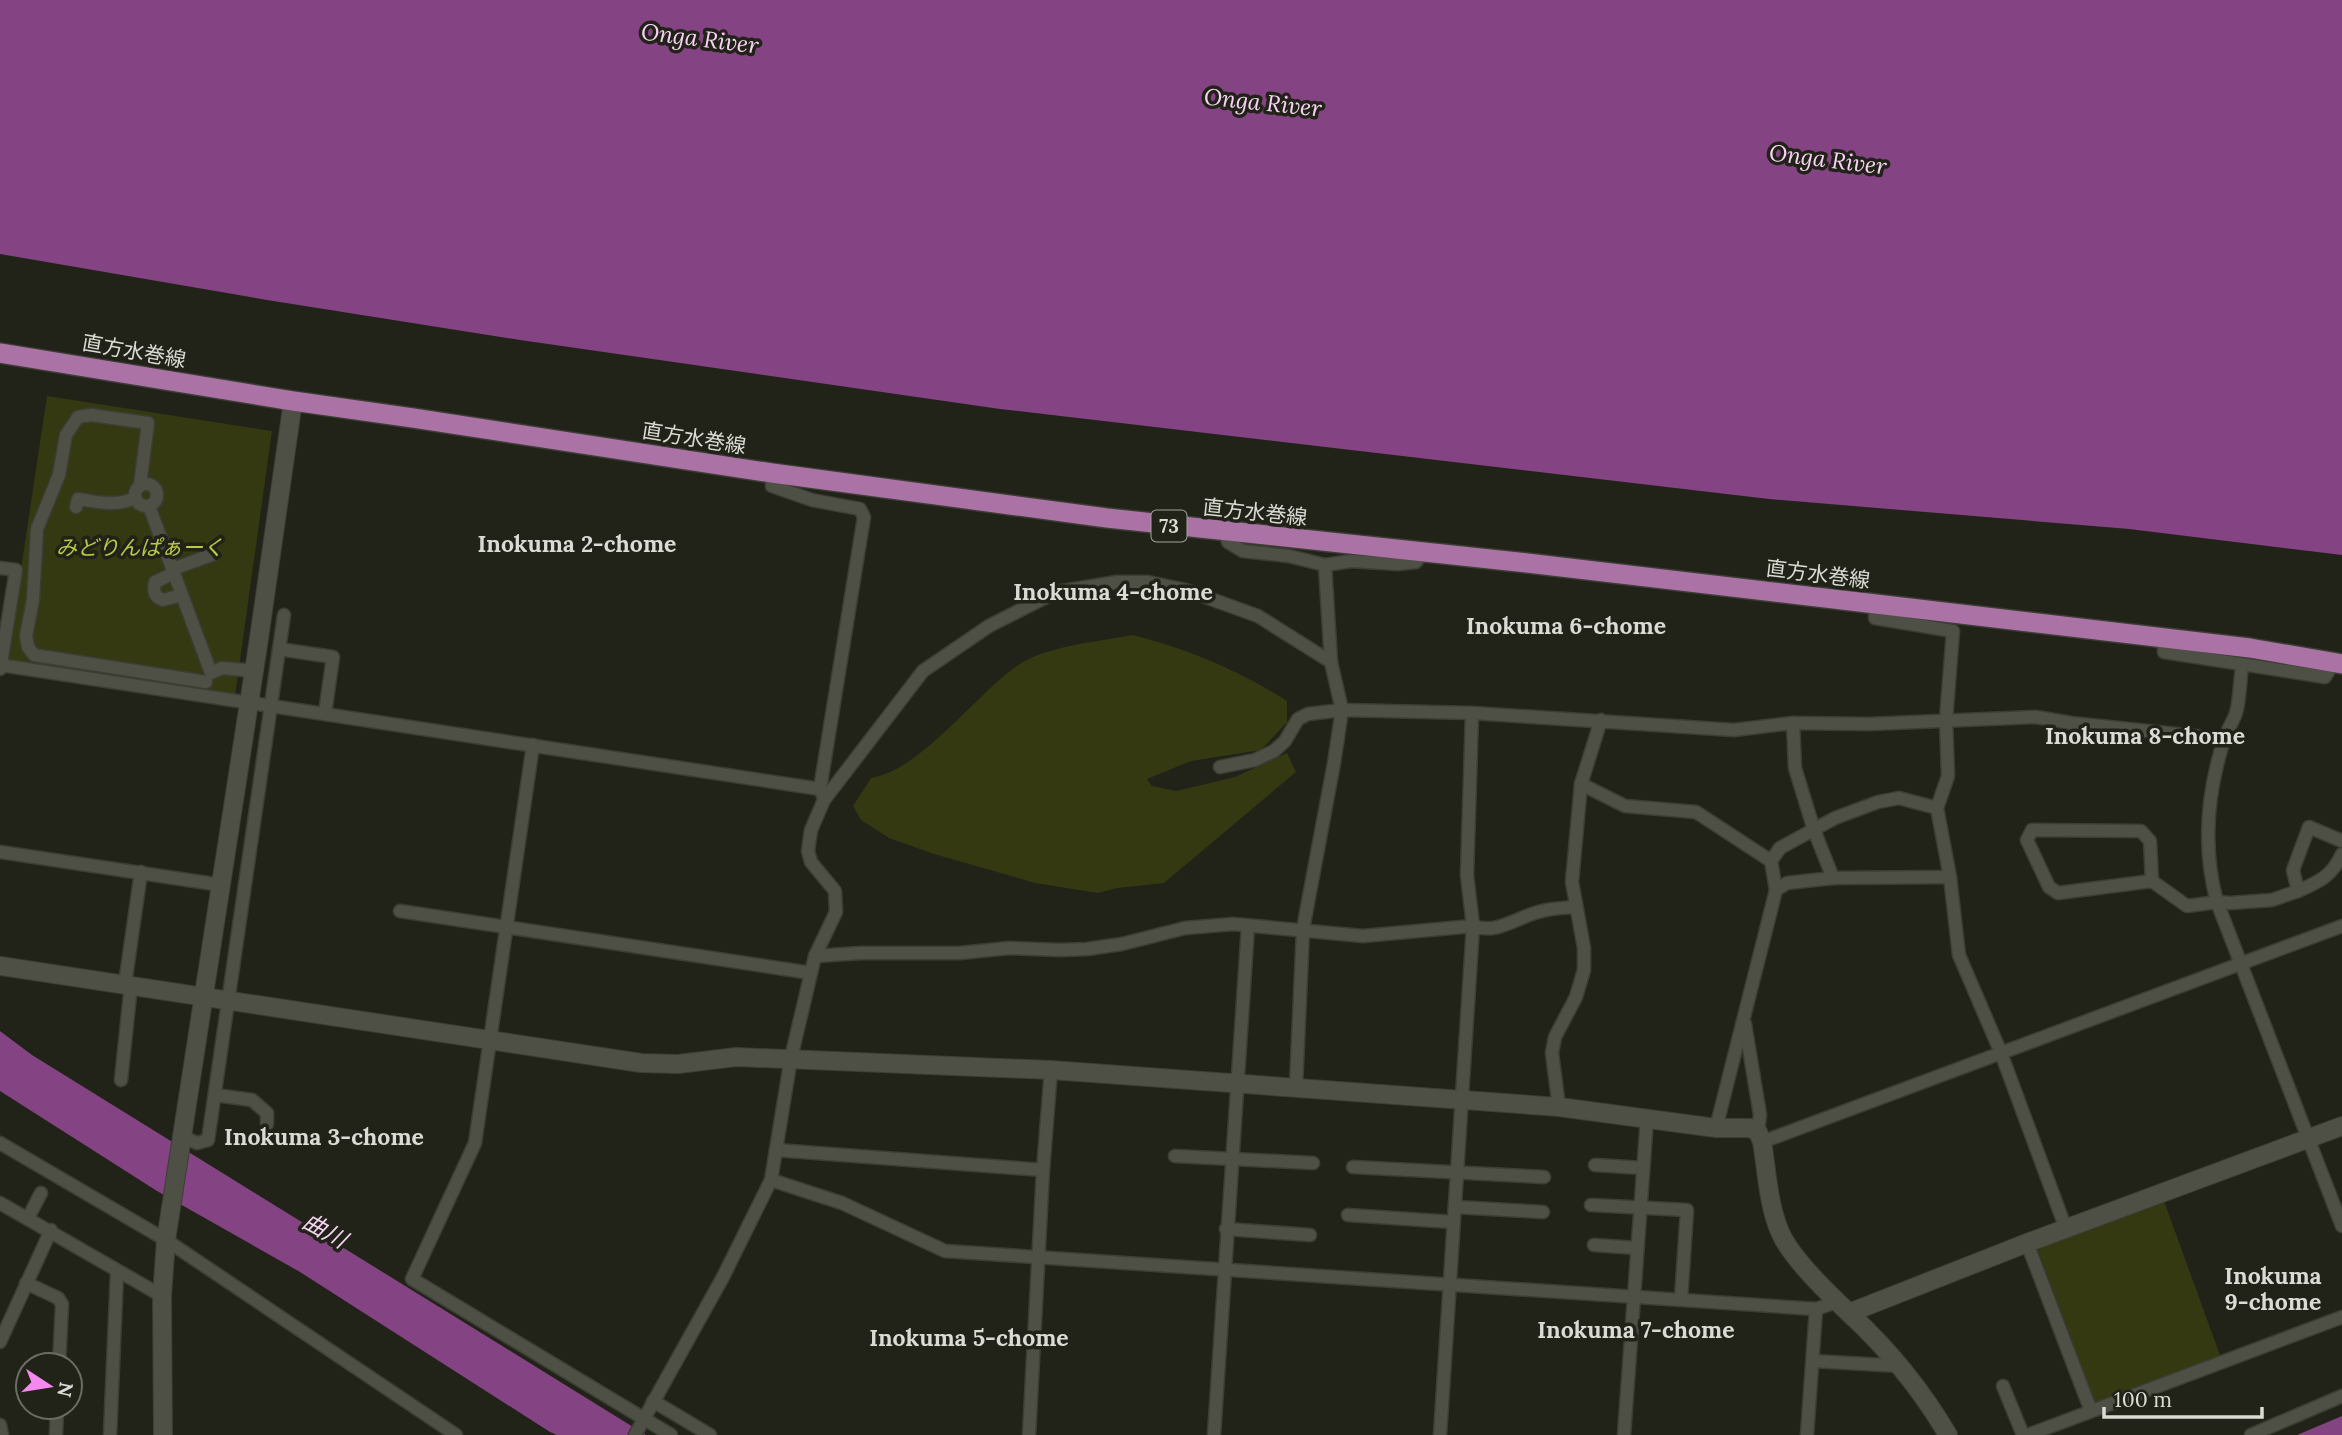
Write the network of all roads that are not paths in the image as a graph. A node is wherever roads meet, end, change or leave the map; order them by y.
1 (0, 353) edge
2 (293, 401) junction
3 (772, 473) junction
4 (140, 485) junction
5 (135, 498) junction
6 (149, 506) junction
7 (76, 507) dead end
8 (1225, 533) junction
9 (1422, 553) junction
10 (214, 554) dead end
11 (1325, 565) junction
12 (0, 568) edge
13 (173, 571) junction
14 (182, 595) junction
15 (36, 599) junction
16 (1875, 604) junction
17 (10, 606) junction
18 (284, 615) dead end
19 (2165, 638) junction
20 (279, 649) junction
21 (1331, 662) junction
22 (2338, 663) edge
23 (2242, 666) junction
24 (0, 667) edge
25 (254, 671) junction
26 (208, 677) junction
27 (203, 696) junction
28 (250, 702) junction
29 (271, 705) junction
30 (1342, 710) junction
31 (325, 713) junction
32 (1472, 713) junction
33 (1601, 720) junction
34 (1946, 720) junction
35 (1793, 723) junction
36 (2224, 739) junction
37 (533, 745) junction
38 (1220, 767) dead end
39 (1581, 784) junction
40 (822, 794) junction
41 (1937, 808) junction
42 (1814, 830) junction
43 (2342, 841) edge
44 (0, 852) edge
45 (2342, 854) edge
46 (1771, 860) junction
47 (141, 873) junction
48 (1950, 877) junction
49 (1833, 878) junction
50 (2152, 881) junction
51 (222, 885) junction
52 (1776, 890) junction
53 (2298, 891) junction
54 (2217, 902) junction
55 (1575, 907) junction
56 (400, 911) dead end
57 (506, 926) junction
58 (1248, 926) junction
59 (1473, 926) junction
60 (2342, 926) edge
61 (1303, 929) junction
62 (815, 956) junction
63 (2241, 964) junction
64 (0, 966) edge
65 (811, 973) junction
66 (128, 985) junction
67 (203, 995) junction
68 (229, 999) junction
69 (1744, 1021) junction
70 (490, 1039) junction
71 (2000, 1053) junction
72 (791, 1058) junction
73 (1051, 1070) junction
74 (1753, 1072) junction
75 (1730, 1074) junction
76 (121, 1080) dead end
77 (1238, 1083) junction
78 (1296, 1086) junction
79 (215, 1095) junction
80 (1461, 1098) junction
81 (1559, 1107) junction
82 (1647, 1118) junction
83 (267, 1124) dead end
84 (2342, 1126) edge
85 (1716, 1128) junction
86 (1760, 1137) junction
87 (2310, 1138) junction
88 (182, 1140) junction
89 (0, 1143) edge
90 (776, 1150) junction
91 (1175, 1156) dead end
92 (1232, 1159) junction
93 (1313, 1163) dead end
94 (1595, 1165) dead end
95 (1353, 1167) dead end
96 (1643, 1168) junction
97 (1044, 1170) junction
98 (1457, 1173) junction
99 (1544, 1177) dead end
100 (771, 1180) junction
101 (41, 1193) dead end
102 (0, 1203) edge
103 (1591, 1205) dead end
104 (1455, 1207) junction
105 (1640, 1208) junction
106 (1543, 1212) dead end
107 (1349, 1215) dead end
108 (28, 1218) junction
109 (1453, 1222) junction
110 (2342, 1226) edge
111 (1227, 1229) junction
112 (2066, 1229) junction
113 (51, 1230) junction
114 (1310, 1234) dead end
115 (166, 1240) junction
116 (2027, 1243) junction
117 (1594, 1245) dead end
118 (1637, 1248) junction
119 (1039, 1258) junction
120 (1225, 1270) junction
121 (117, 1272) junction
122 (26, 1283) junction
123 (1449, 1285) junction
124 (162, 1296) junction
125 (1635, 1297) junction
126 (1681, 1299) junction
127 (1842, 1307) junction
128 (1816, 1309) junction
129 (2342, 1317) edge
130 (0, 1342) edge
131 (60, 1351) edge
132 (1813, 1361) junction
133 (1901, 1366) junction
134 (2003, 1386) dead end
135 (2342, 1396) edge
136 (653, 1401) junction
137 (2091, 1411) junction
138 (645, 1419) junction
139 (0, 1425) edge
140 (2, 1435) edge
141 (110, 1435) edge
142 (163, 1435) edge
143 (456, 1435) edge
144 (635, 1435) edge
145 (671, 1435) edge
146 (710, 1435) edge
147 (1029, 1435) edge
148 (1214, 1435) edge
149 (1440, 1435) edge
150 (1624, 1435) edge
151 (1807, 1435) edge
152 (1948, 1435) edge
153 (2030, 1435) edge
154 (2251, 1435) edge

1 - 2 main road, 直方水巻線 / 73
2 - 3 main road, 直方水巻線 / 73
2 - 25 street
3 - 8 main road, 直方水巻線 / 73
3 - 40 street
4 - 5 street
4 - 6 street
4 - 15 street
5 - 6 street
5 - 7 street
6 - 13 street
8 - 9 main road, 直方水巻線 / 73
8 - 11 street
9 - 11 street
9 - 16 main road, 直方水巻線 / 73
10 - 13 street
11 - 21 street
12 - 17 street
13 - 14 street
13 - 14 street
14 - 26 street
15 - 17 street
15 - 26 street
16 - 19 main road, 直方水巻線 / 73
16 - 34 street
17 - 24 street
18 - 20 street
19 - 22 main road, 直方水巻線 / 73
19 - 23 street
20 - 29 street
20 - 31 street
21 - 30 street
21 - 40 street
22 - 23 street
23 - 36 street
24 - 27 street
25 - 26 street
25 - 28 street
26 - 27 street
27 - 28 street
28 - 29 street
28 - 51 street
29 - 31 street
29 - 68 street
30 - 32 street
30 - 38 street
30 - 61 street
31 - 37 street
32 - 33 street
32 - 59 street
33 - 35 street
33 - 39 street
34 - 35 street
34 - 36 street
34 - 41 street
35 - 42 street
36 - 54 street
37 - 40 street
37 - 57 street
39 - 46 street
39 - 55 street
40 - 62 street
41 - 42 street
41 - 48 street
42 - 46 street
42 - 49 street
43 - 53 street
44 - 47 street
45 - 53 street
46 - 52 street
47 - 51 street
47 - 66 street
48 - 49 street
48 - 71 street
49 - 52 street
50 - 50 street
50 - 54 street
51 - 67 street
52 - 69 street
53 - 54 street
54 - 63 street
55 - 59 street
55 - 81 street
56 - 57 street
57 - 65 street
57 - 70 street
58 - 61 street
58 - 62 street
58 - 77 street
59 - 61 street
59 - 80 street
60 - 63 street
61 - 78 street
62 - 65 street
63 - 71 street
63 - 87 street
64 - 66 street
65 - 72 street
66 - 67 street
66 - 76 street
67 - 68 street
67 - 88 street
68 - 70 street
68 - 79 street
69 - 74 street
69 - 75 street
70 - 72 street
70 - 138 street
71 - 86 street
71 - 112 street
72 - 73 street
72 - 90 street
73 - 77 street
73 - 97 street
74 - 75 street
74 - 86 street
75 - 85 street
77 - 78 street
77 - 92 street
78 - 80 street
79 - 83 street
79 - 88 street
80 - 81 street
80 - 98 street
81 - 82 street
82 - 85 street
82 - 96 street
84 - 87 street
85 - 86 street
86 - 127 street
87 - 110 street
87 - 112 street
88 - 115 street
89 - 115 street
90 - 97 street
90 - 100 street
91 - 92 street
92 - 93 street
92 - 111 street
94 - 96 street
95 - 98 street
96 - 105 street
97 - 119 street
98 - 99 street
98 - 104 street
100 - 119 street
100 - 136 street
101 - 108 street
102 - 108 street
103 - 105 street
104 - 106 street
104 - 109 street
105 - 118 street
105 - 126 street
107 - 109 street
108 - 113 street
109 - 123 street
111 - 114 street
111 - 120 street
112 - 116 street
113 - 121 street
113 - 122 street
115 - 124 street
115 - 143 street
116 - 127 street
116 - 137 street
117 - 118 street
118 - 125 street
119 - 120 street
119 - 147 street
120 - 123 street
120 - 148 street
121 - 124 street
121 - 141 street
122 - 130 street
122 - 131 street
123 - 125 street
123 - 149 street
124 - 142 street
125 - 126 street
125 - 150 street
126 - 128 street
127 - 128 street
127 - 133 street
128 - 132 street
129 - 137 street
132 - 133 street
132 - 151 street
133 - 152 street
134 - 153 street
135 - 154 street
136 - 138 street
136 - 146 street
137 - 153 street
138 - 144 street
138 - 145 street
139 - 140 street

